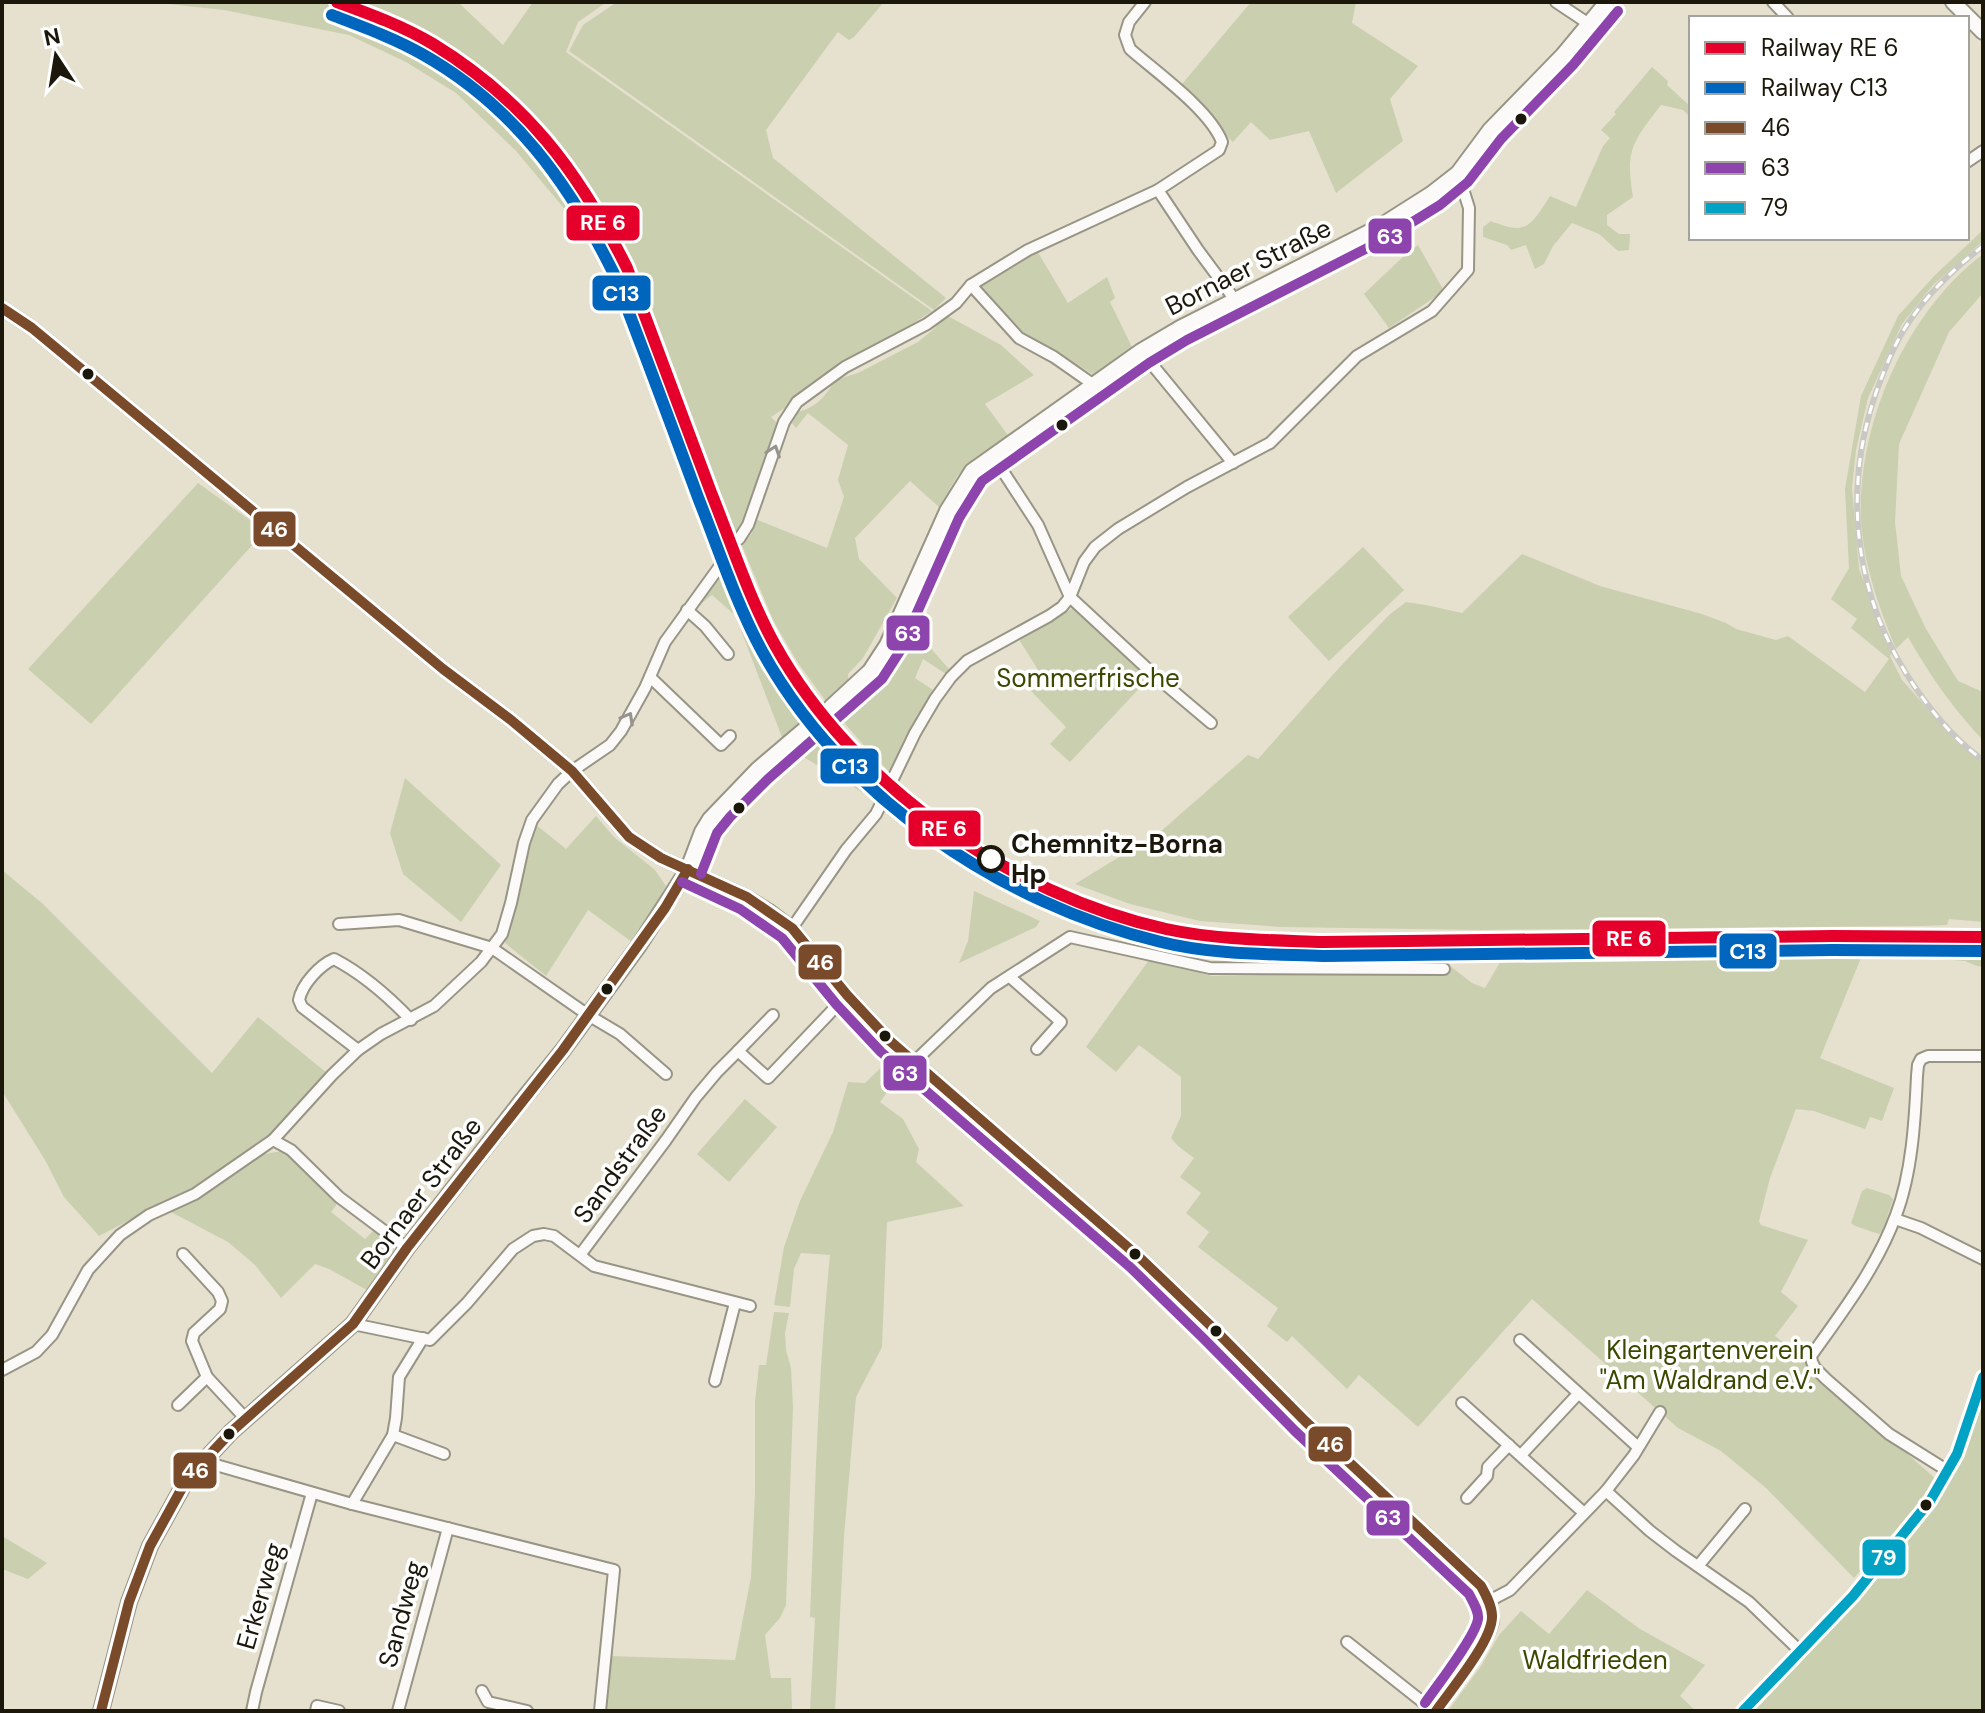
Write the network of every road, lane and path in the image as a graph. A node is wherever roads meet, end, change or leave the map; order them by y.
1 (1145, 2) edge
2 (1556, 2) edge
3 (1607, 2) edge
4 (1589, 24) junction
5 (1458, 173) junction
6 (1158, 190) junction
7 (971, 285) junction
8 (1235, 300) junction
9 (2, 308) edge
10 (1141, 351) junction
11 (1094, 385) junction
12 (993, 456) junction
13 (1233, 463) junction
14 (739, 539) dead end
15 (730, 552) dead end
16 (1070, 597) junction
17 (687, 610) junction
18 (728, 654) dead end
19 (650, 677) junction
20 (831, 707) dead end
21 (818, 718) dead end
22 (1211, 723) dead end
23 (730, 736) dead end
24 (572, 771) junction
25 (688, 869) junction
26 (339, 924) dead end
27 (792, 928) junction
28 (492, 948) junction
29 (1444, 969) dead end
30 (1010, 977) junction
31 (847, 995) junction
32 (588, 1015) junction
33 (773, 1015) dead end
34 (411, 1020) junction
35 (1037, 1049) dead end
36 (358, 1050) junction
37 (738, 1051) junction
38 (1983, 1056) edge
39 (914, 1062) junction
40 (666, 1074) dead end
41 (273, 1140) junction
42 (1895, 1219) junction
43 (407, 1248) junction
44 (183, 1254) dead end
45 (580, 1255) junction
46 (1983, 1259) edge
47 (735, 1303) junction
48 (750, 1306) dead end
49 (353, 1324) junction
50 (423, 1338) junction
51 (1520, 1340) dead end
52 (2, 1370) edge
53 (207, 1377) junction
54 (1983, 1377) edge
55 (715, 1381) dead end
56 (1578, 1394) junction
57 (1462, 1403) dead end
58 (178, 1405) dead end
59 (1660, 1412) dead end
60 (246, 1419) junction
61 (393, 1435) junction
62 (1509, 1445) junction
63 (1638, 1447) junction
64 (444, 1454) dead end
65 (1521, 1455) junction
66 (202, 1461) junction
67 (1948, 1471) junction
68 (1606, 1491) junction
69 (312, 1493) junction
70 (1467, 1498) dead end
71 (352, 1504) junction
72 (1745, 1509) dead end
73 (1584, 1513) junction
74 (448, 1528) junction
75 (1698, 1566) junction
76 (1489, 1601) junction
77 (1347, 1642) dead end
78 (1801, 1652) junction
79 (482, 1691) dead end
80 (101, 1711) edge
81 (252, 1711) edge
82 (316, 1711) edge
83 (339, 1711) edge
84 (398, 1711) edge
85 (527, 1711) edge
86 (600, 1711) edge
87 (1435, 1711) edge
88 (1743, 1711) edge

1 - 6 street
2 - 4 street
3 - 4 main road, Bornaer Straße
4 - 5 main road, Bornaer Straße
5 - 8 main road, Bornaer Straße
5 - 13 street
6 - 7 street
6 - 8 street
7 - 11 street
14 -> 7 street
8 - 10 main road, Bornaer Straße
9 - 24 street
10 - 11 main road, Bornaer Straße
10 - 13 street
11 - 12 main road, Bornaer Straße
12 - 16 street
12 - 20 main road, Bornaer Straße
13 - 16 street
15 - 17 street
16 - 22 street
16 - 27 street
17 - 18 street
17 - 19 street
19 - 23 street
24 -> 19 street
21 - 25 main road, Bornaer Straße
24 - 25 street
24 - 28 street
25 - 27 street
25 - 32 main road, Bornaer Straße
26 - 28 street
27 - 31 street
28 - 32 street
28 - 34 street
29 - 30 street
30 - 35 street
30 - 39 street
31 - 37 street
31 - 39 street
32 - 40 street
32 - 43 main road, Bornaer Straße
33 - 37 street, Sandstraße
34 - 36 street
34 - 36 street
36 - 41 street
37 - 45 street, Sandstraße
38 - 42 street
39 - 76 street
41 - 43 street
41 - 52 street
42 - 46 street
42 - 67 street
43 - 49 main road, Bornaer Straße
44 - 53 street
45 - 47 street
45 - 50 street, Sandstraße
47 - 48 street
47 - 55 street
49 - 50 street
49 - 60 main road, Bornaer Straße
50 - 61 street, Sandstraße
51 - 56 street
53 - 58 street
53 - 60 street
54 - 67 street
56 - 63 street
56 - 65 street
57 - 62 street
59 - 63 street
60 - 66 main road, Bornaer Straße
61 - 64 street
61 - 71 street, Sandstraße
62 - 65 street
62 - 70 street
63 - 68 street
65 - 73 street
66 - 69 street
66 - 80 main road, Bornaer Straße
67 - 78 street
68 - 73 street
68 - 75 street
69 - 71 street
69 - 81 street, Erkerweg
71 - 74 street
72 - 75 street
73 - 76 street
74 - 84 street, Sandweg
74 - 86 street
75 - 78 street
76 - 87 street
77 - 87 street
78 - 88 street
79 - 85 street
82 - 83 street

